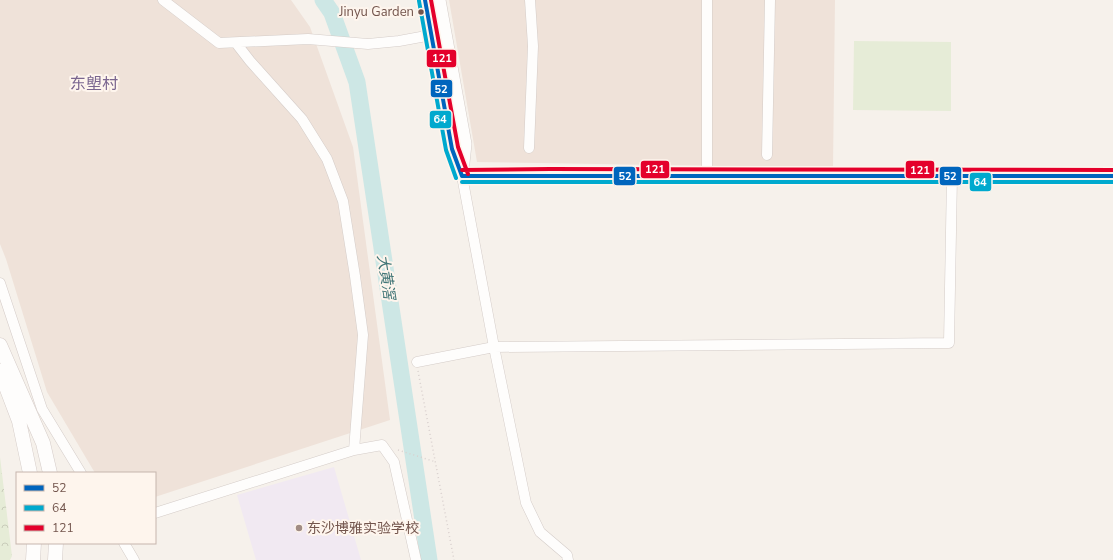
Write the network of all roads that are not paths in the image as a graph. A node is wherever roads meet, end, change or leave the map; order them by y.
1 (163, 0) edge
2 (425, 0) edge
3 (438, 0) edge
4 (530, 0) edge
5 (707, 0) edge
6 (770, 0) edge
7 (438, 34) junction
8 (236, 43) junction
9 (529, 148) dead end
10 (767, 155) dead end
11 (462, 176) junction
12 (707, 176) junction
13 (952, 176) junction
14 (1113, 176) edge
15 (0, 283) edge
16 (0, 345) edge
17 (494, 347) junction
18 (417, 362) road end
19 (0, 371) edge
20 (354, 450) junction
21 (30, 472) edge
22 (50, 472) edge
23 (80, 472) edge
24 (156, 513) edge
25 (34, 544) edge
26 (56, 544) edge
27 (125, 544) edge
28 (33, 560) edge
29 (55, 560) edge
30 (134, 560) edge
31 (416, 560) edge
32 (568, 560) edge

1 - 8 street
2 - 7 street
3 - 7 street
4 - 9 street
5 - 12 street
6 - 10 street
7 - 8 street
7 - 11 street
8 - 20 street
11 - 12 street
11 - 17 street
12 - 13 street
13 - 14 street
13 - 17 street
15 - 23 street
16 - 22 main road
17 - 18 street
17 - 32 street
19 - 21 main road
20 - 24 street
20 - 31 street
25 - 28 main road
26 - 29 main road
27 - 30 street

